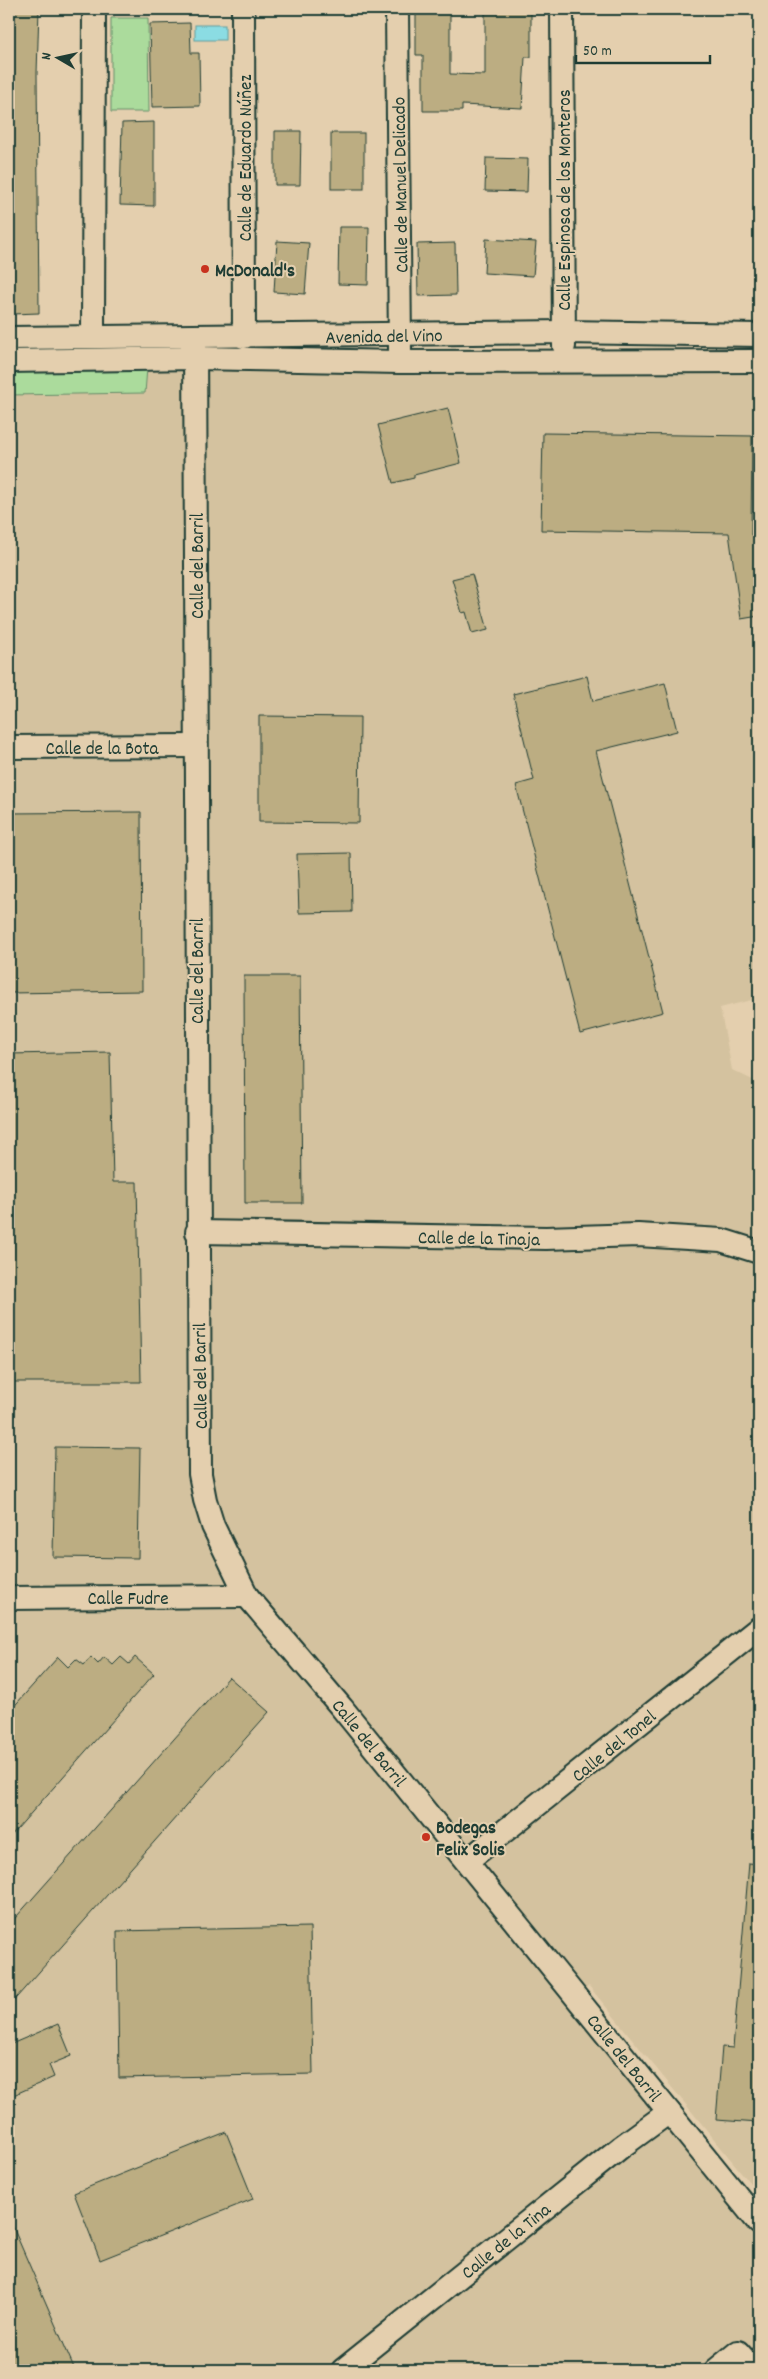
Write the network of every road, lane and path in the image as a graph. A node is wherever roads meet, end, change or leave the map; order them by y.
1 (94, 9) edge
2 (243, 9) edge
3 (397, 9) edge
4 (562, 9) edge
5 (564, 332) junction
6 (400, 335) junction
7 (93, 336) junction
8 (759, 336) edge
9 (244, 337) junction
10 (9, 338) edge
11 (195, 348) junction
12 (759, 361) edge
13 (9, 362) edge
14 (399, 362) junction
15 (563, 362) junction
16 (196, 746) junction
17 (9, 748) edge
18 (197, 1232) junction
19 (759, 1252) edge
20 (248, 1596) junction
21 (9, 1598) edge
22 (759, 1628) edge
23 (467, 1861) junction
24 (670, 2112) junction
25 (759, 2224) edge
26 (343, 2370) edge
27 (716, 2370) edge
28 (754, 2370) edge

1 - 7 street
2 - 9 street, Calle de Eduardo Núñez
3 - 6 street, Calle de Manuel Delicado
4 - 5 street, Calle Espinosa de los Monteros
5 - 6 street, Avenida del Vino
5 - 8 street, Avenida del Vino
5 - 15 street, Calle Espinosa de los Monteros
6 - 9 street, Avenida del Vino
6 - 14 street, Calle de Manuel Delicado
7 - 10 street, Avenida del Vino
7 - 11 street, Avenida del Vino
9 - 11 street, Avenida del Vino
11 - 13 street, Avenida del Vino
11 - 14 street, Avenida del Vino
11 - 16 street, Calle del Barril
12 - 15 street, Avenida del Vino
14 - 15 street, Avenida del Vino
16 - 17 street, Calle de la Bota
16 - 18 street, Calle del Barril
18 - 19 street, Calle de la Tinaja
18 - 20 street, Calle del Barril
20 - 21 street, Calle Fudre
20 - 23 street, Calle del Barril
22 - 23 street, Calle del Tonel
23 - 24 street, Calle del Barril
24 - 25 street, Calle del Barril
24 - 26 street, Calle de la Tina
27 - 28 street

